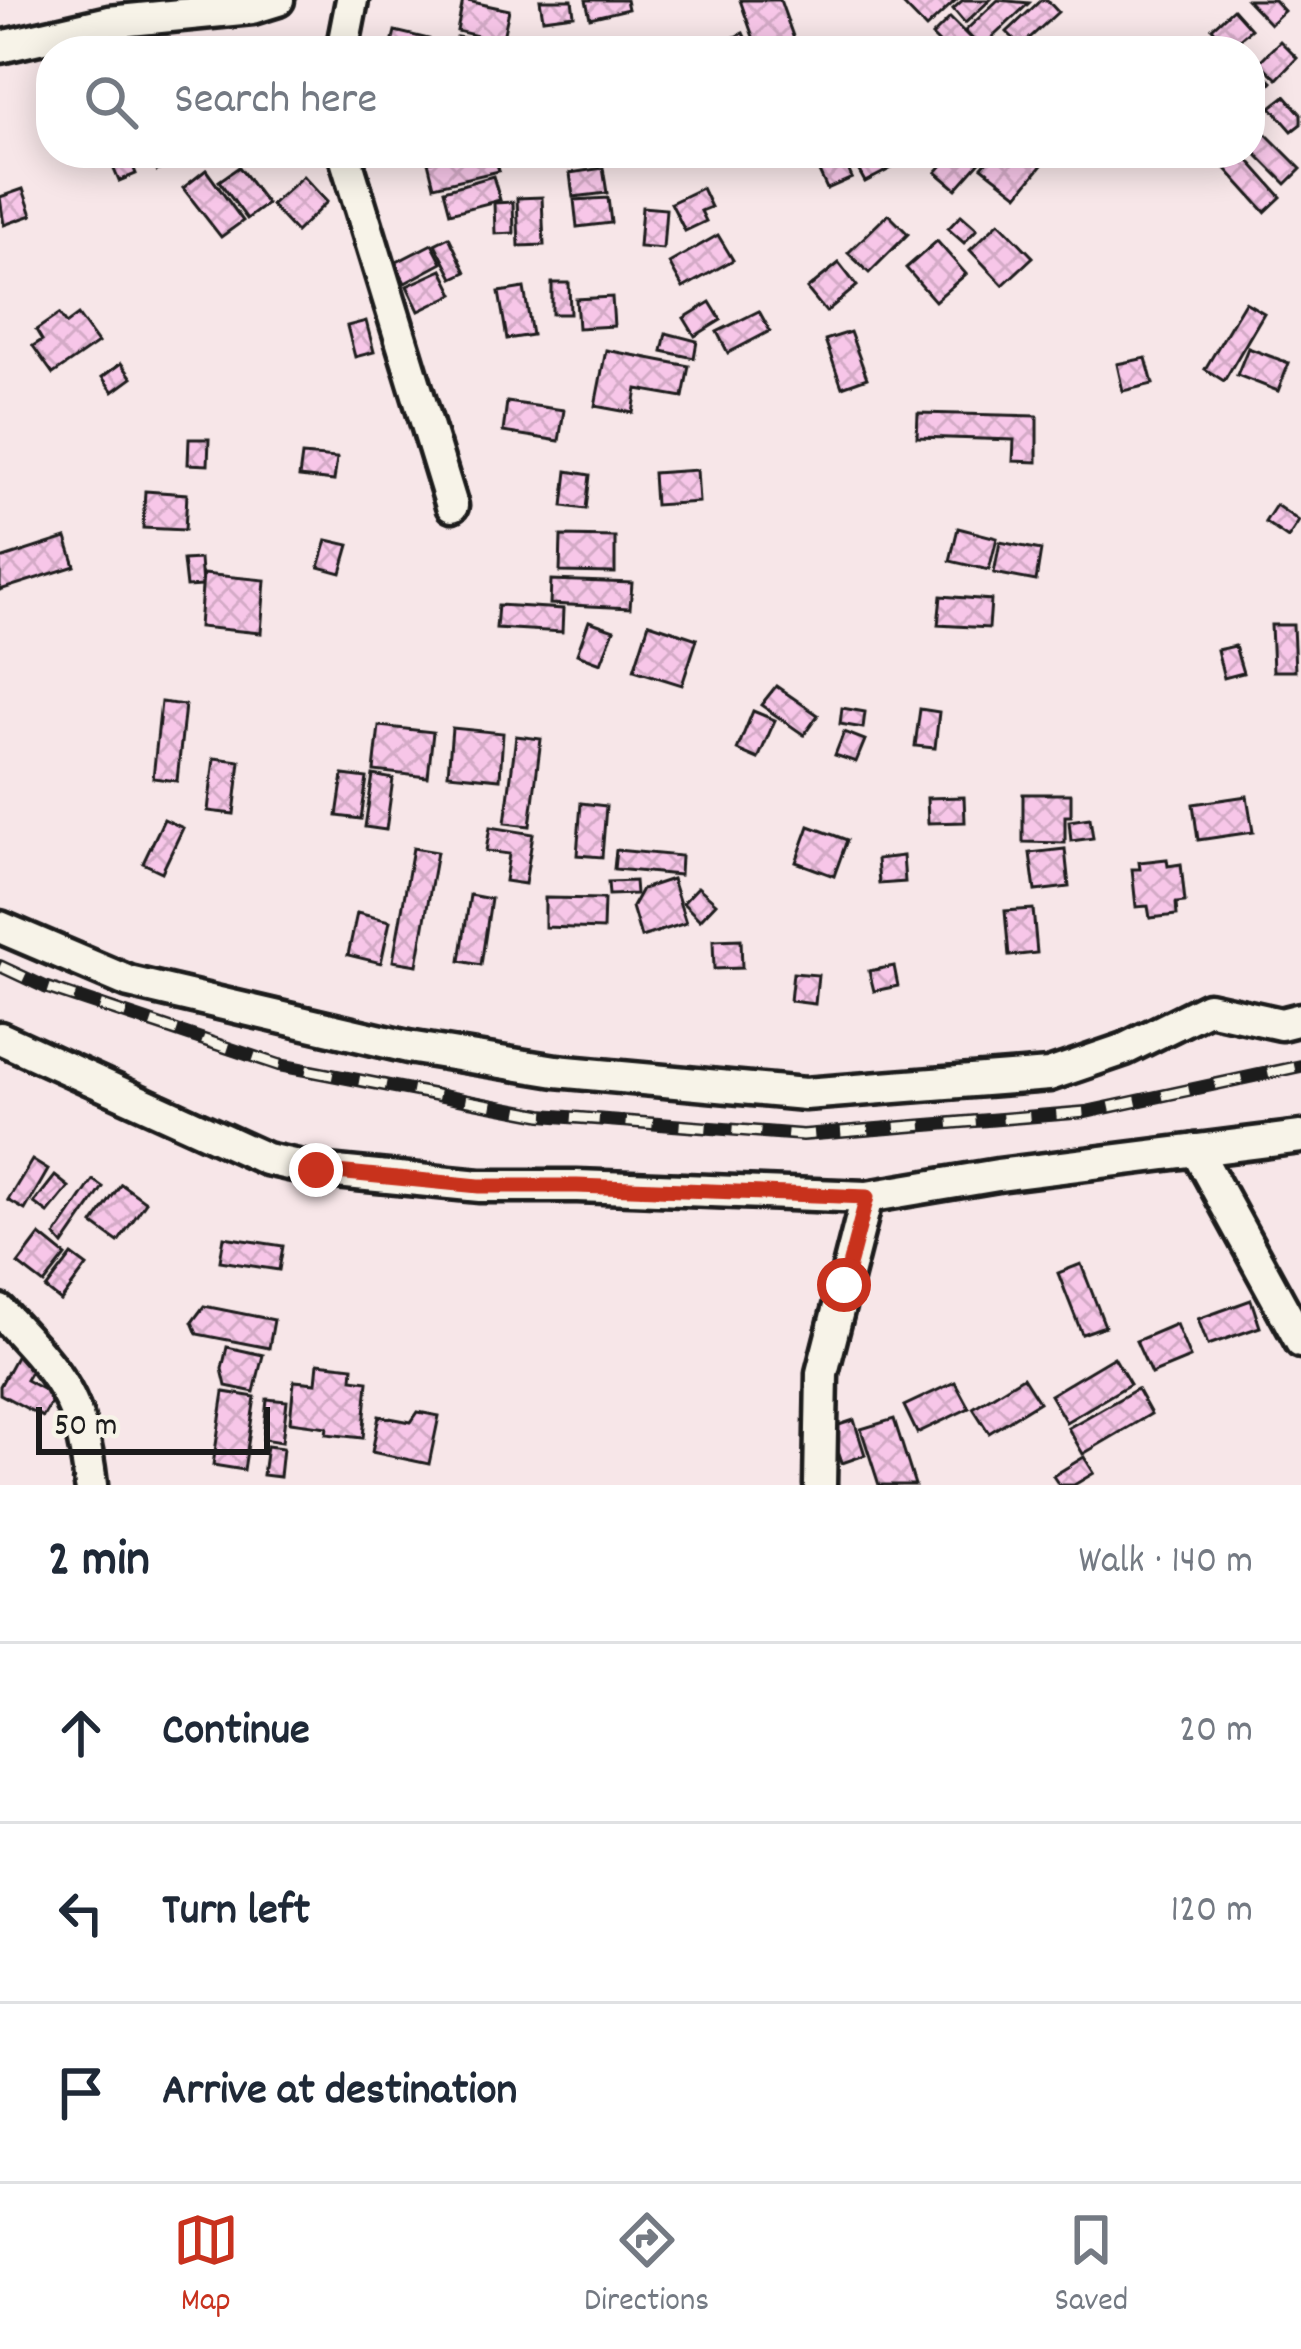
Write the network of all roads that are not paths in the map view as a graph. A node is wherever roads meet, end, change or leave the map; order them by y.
1 (278, 0) edge
2 (352, 0) edge
3 (48, 36) edge
4 (345, 36) edge
5 (36, 39) edge
6 (0, 47) edge
7 (349, 168) edge
8 (452, 506) dead end
9 (0, 927) edge
10 (1301, 1019) edge
11 (0, 1038) edge
12 (1301, 1137) edge
13 (1196, 1150) junction
14 (867, 1197) junction
15 (0, 1311) edge
16 (1301, 1342) edge
17 (91, 1485) edge
18 (820, 1485) edge

1 - 3 street
2 - 4 street
5 - 6 street
7 - 8 street
9 - 10 street
11 - 14 street
12 - 13 street
13 - 14 street
13 - 16 street
14 - 18 street
15 - 17 street

